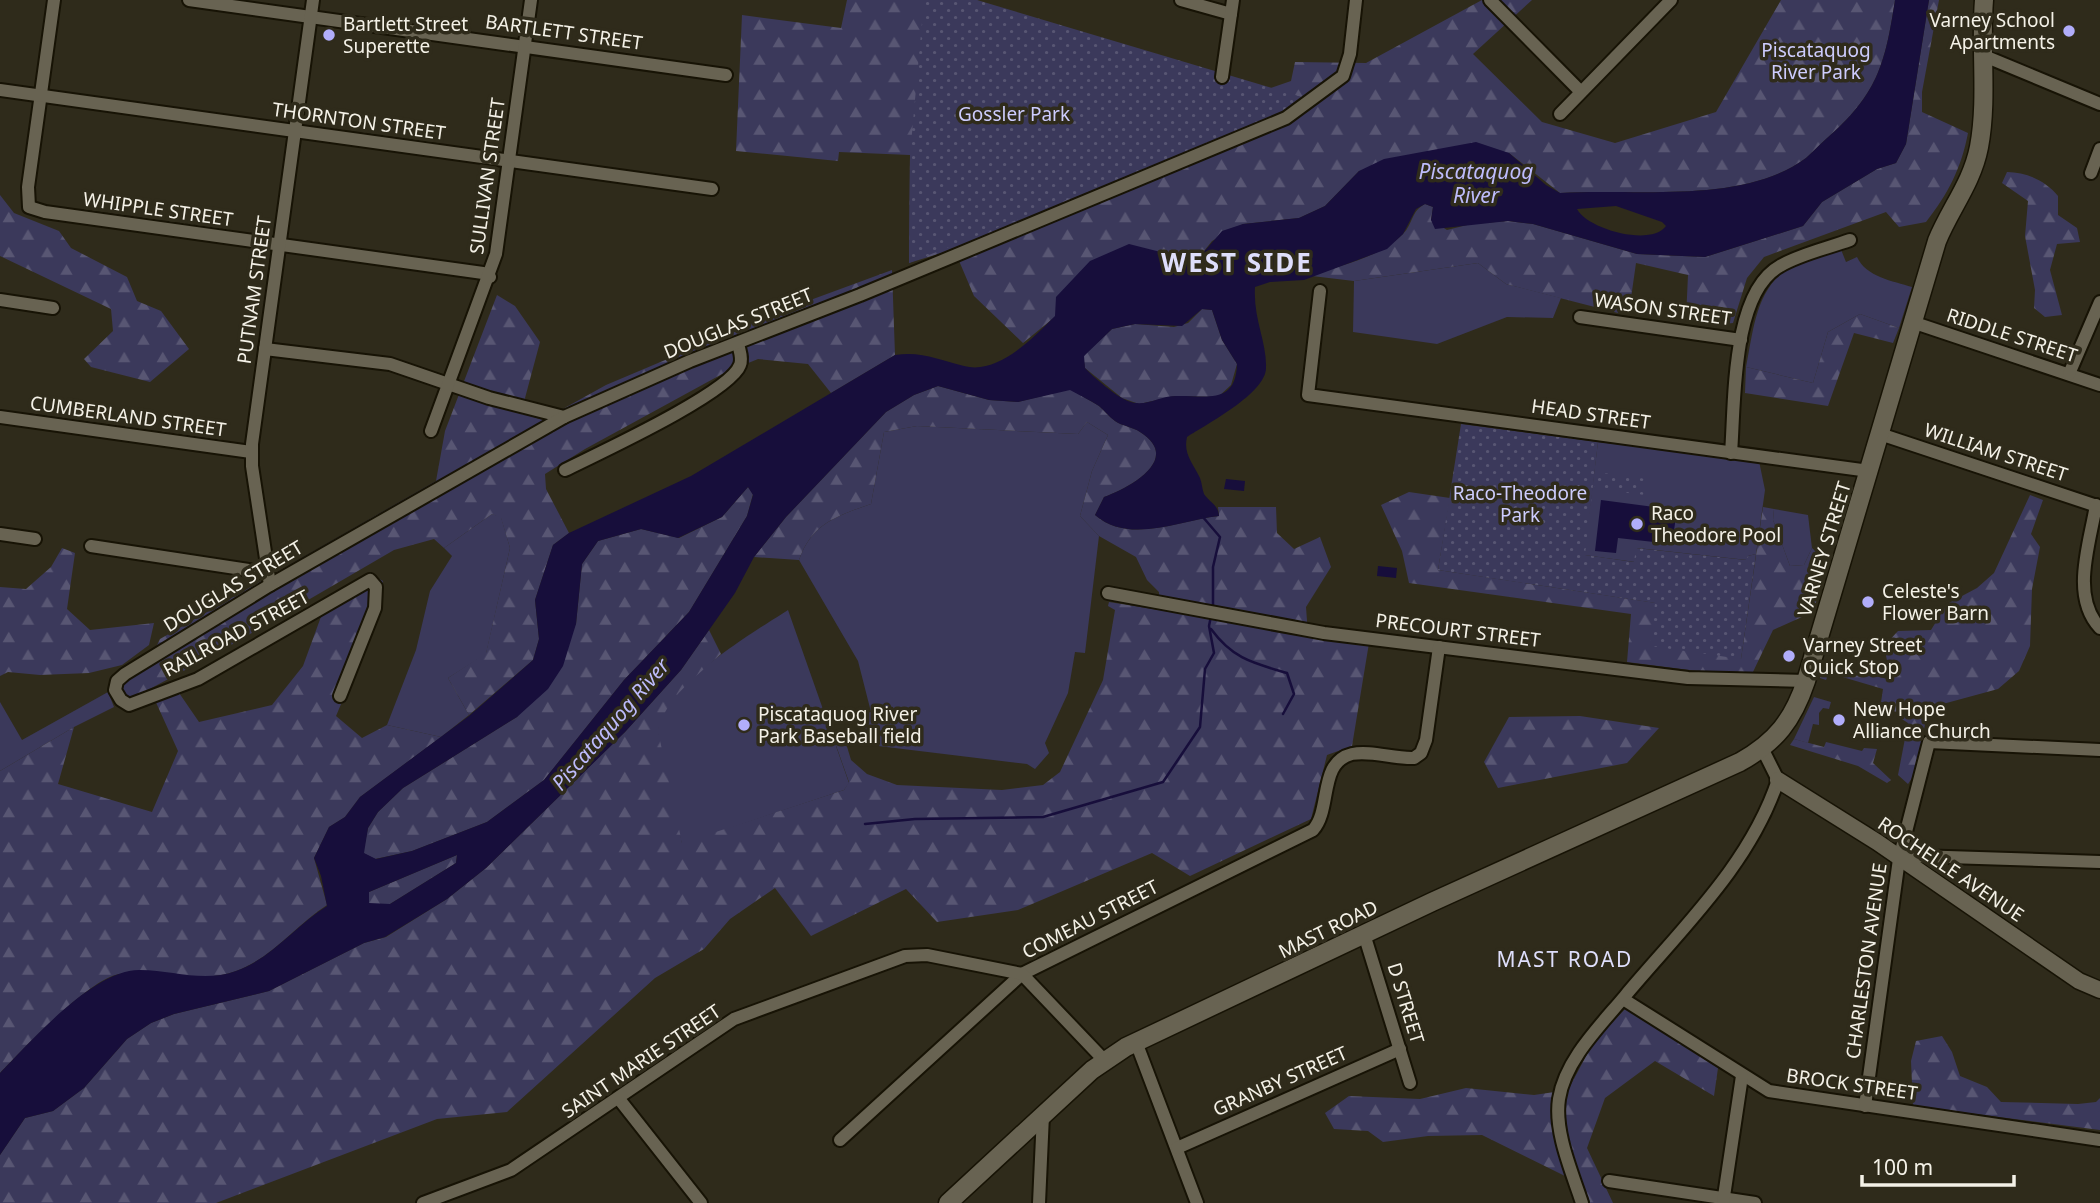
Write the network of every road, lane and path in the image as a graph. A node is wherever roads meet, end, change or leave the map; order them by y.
1 (54, 0) edge
2 (189, 0) edge
3 (313, 0) edge
4 (531, 0) edge
5 (1181, 0) edge
6 (1233, 0) edge
7 (1356, 0) edge
8 (1490, 0) edge
9 (1671, 0) edge
10 (1984, 0) edge
11 (1231, 14) junction
12 (311, 16) junction
13 (525, 46) junction
14 (1982, 55) junction
15 (726, 75) dead end
16 (1222, 77) dead end
17 (0, 90) edge
18 (1581, 92) junction
19 (40, 96) junction
20 (2100, 104) edge
21 (1560, 114) dead end
22 (296, 132) junction
23 (2100, 149) edge
24 (509, 160) junction
25 (2091, 173) dead end
26 (712, 189) dead end
27 (1850, 240) dead end
28 (280, 246) junction
29 (490, 277) junction
30 (1320, 291) dead end
31 (0, 300) edge
32 (2100, 302) edge
33 (54, 308) dead end
34 (1580, 317) dead end
35 (1912, 322) junction
36 (1741, 340) junction
37 (738, 343) junction
38 (265, 349) junction
39 (2069, 374) junction
40 (449, 384) junction
41 (2100, 385) edge
42 (0, 417) edge
43 (564, 417) junction
44 (430, 431) dead end
45 (1880, 434) junction
46 (251, 452) junction
47 (1731, 453) junction
48 (565, 470) dead end
49 (1869, 471) junction
50 (2098, 506) edge
51 (0, 534) edge
52 (34, 539) dead end
53 (91, 546) dead end
54 (269, 579) junction
55 (1108, 593) dead end
56 (2100, 628) edge
57 (1439, 647) junction
58 (1806, 681) junction
59 (340, 696) dead end
60 (118, 697) joint
61 (1763, 750) junction
62 (2100, 750) edge
63 (1778, 780) junction
64 (1899, 859) junction
65 (2100, 862) edge
66 (1364, 934) junction
67 (1022, 974) junction
68 (2100, 990) edge
69 (1623, 999) junction
70 (1136, 1042) junction
71 (1400, 1049) junction
72 (1104, 1060) junction
73 (1742, 1076) junction
74 (1410, 1083) dead end
75 (618, 1099) junction
76 (1865, 1106) junction
77 (1043, 1115) junction
78 (839, 1140) dead end
79 (2100, 1140) edge
80 (1177, 1148) junction
81 (1609, 1181) dead end
82 (1724, 1201) edge
83 (423, 1203) edge
84 (701, 1203) edge
85 (948, 1203) edge
86 (1039, 1203) edge
87 (1197, 1203) edge
88 (1582, 1203) edge
89 (1755, 1203) edge

1 - 19 street
2 - 12 street, BARTLETT STREET
3 - 12 street, PUTNAM STREET
4 - 13 street, SULLIVAN STREET
5 - 11 street
6 - 11 street
7 - 37 street, DOUGLAS STREET
8 - 18 street
9 - 18 street
10 - 14 main road, VARNEY STREET
11 - 16 street
12 - 13 street, BARTLETT STREET
12 - 22 street, PUTNAM STREET
13 - 15 street, BARTLETT STREET
13 - 24 street, SULLIVAN STREET
14 - 20 street
14 - 35 main road, VARNEY STREET
17 - 19 street, THORNTON STREET
18 - 21 street
19 - 22 street, THORNTON STREET
19 - 28 street, WHIPPLE STREET
22 - 24 street, THORNTON STREET
22 - 28 street, PUTNAM STREET
23 - 25 street
24 - 26 street, THORNTON STREET
24 - 29 street, SULLIVAN STREET
27 - 36 street
28 - 29 street, WHIPPLE STREET
28 - 38 street, PUTNAM STREET
29 - 40 street, SULLIVAN STREET
30 - 47 street, HEAD STREET
31 - 33 street
32 - 39 street
34 - 36 street, WASON STREET
35 - 39 street, RIDDLE STREET
35 - 45 main road, VARNEY STREET
36 - 47 street
37 - 43 street, DOUGLAS STREET
37 - 48 street
38 - 40 street
38 - 46 street, PUTNAM STREET
39 - 41 street, RIDDLE STREET
40 - 43 street
40 - 44 street, SULLIVAN STREET
42 - 46 street, CUMBERLAND STREET
43 - 54 street, DOUGLAS STREET
45 - 49 main road, VARNEY STREET
45 - 50 street, WILLIAM STREET
46 - 54 street, PUTNAM STREET
47 - 49 street, HEAD STREET
49 - 58 main road, VARNEY STREET
50 - 56 street
51 - 52 street
53 - 54 street
54 - 60 street, DOUGLAS STREET
55 - 57 street, PRECOURT STREET
57 - 58 street, PRECOURT STREET
57 - 67 street, COMEAU STREET
58 - 61 main road, VARNEY STREET
59 - 60 street, RAILROAD STREET
61 - 63 street
61 - 66 main road, MAST ROAD
62 - 64 street, CHARLESTON AVENUE
63 - 64 street, ROCHELLE AVENUE
63 - 69 street
64 - 65 street
64 - 68 street, ROCHELLE AVENUE
64 - 76 street, CHARLESTON AVENUE
66 - 70 main road, MAST ROAD
66 - 71 street, D STREET
67 - 72 street
67 - 75 street, SAINT MARIE STREET
67 - 78 street, COMEAU STREET
69 - 73 street, BROCK STREET
69 - 88 street
70 - 72 main road, MAST ROAD
70 - 80 street
71 - 74 street, D STREET
71 - 80 street, GRANBY STREET
72 - 77 main road, MAST ROAD
73 - 76 street, BROCK STREET
73 - 82 street
75 - 83 street, SAINT MARIE STREET
75 - 84 street
76 - 79 street, BROCK STREET
77 - 85 main road, MAST ROAD
77 - 86 street
80 - 87 street
81 - 82 street
82 - 89 street

